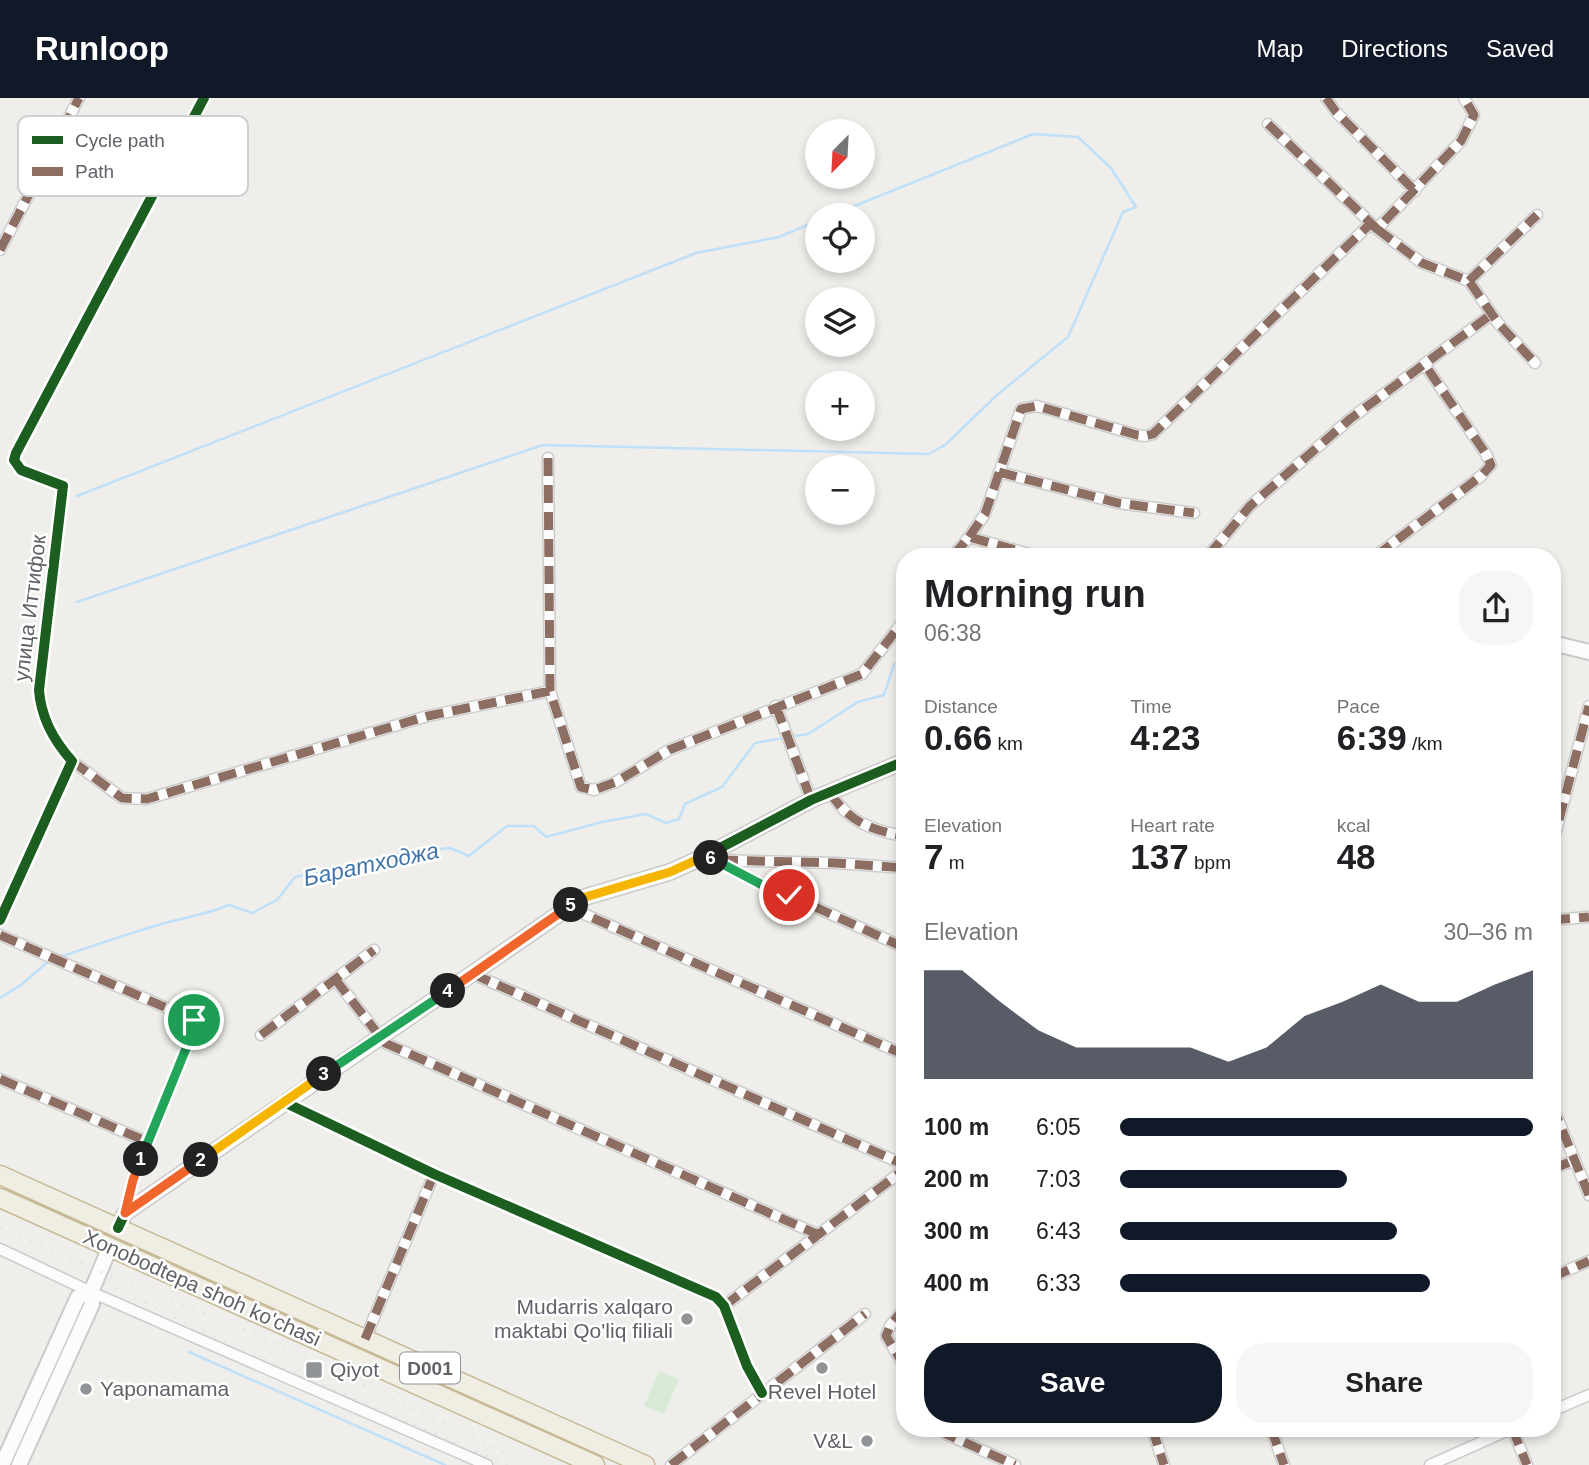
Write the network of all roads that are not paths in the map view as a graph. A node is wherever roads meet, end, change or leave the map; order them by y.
1 (79, 98) edge
2 (204, 98) edge
3 (1326, 98) edge
4 (1464, 98) edge
5 (70, 116) edge
6 (194, 116) edge
7 (1268, 124) dead end
8 (1415, 191) junction
9 (28, 196) edge
10 (152, 196) edge
11 (1537, 215) dead end
12 (1374, 226) junction
13 (0, 250) edge
14 (1469, 281) junction
15 (1492, 314) junction
16 (1535, 363) dead end
17 (1425, 365) junction
18 (548, 458) dead end
19 (999, 472) junction
20 (1194, 513) dead end
21 (968, 537) junction
22 (959, 548) edge
23 (1008, 548) edge
24 (1215, 548) edge
25 (1386, 548) edge
26 (896, 631) edge
27 (1561, 645) edge
28 (1589, 652) edge
29 (550, 691) junction
30 (776, 706) junction
31 (1589, 706) edge
32 (72, 761) junction
33 (896, 765) edge
34 (830, 792) junction
35 (811, 800) junction
36 (1561, 812) edge
37 (896, 834) edge
38 (710, 858) junction
39 (896, 867) edge
40 (568, 907) junction
41 (1589, 917) edge
42 (1561, 919) edge
43 (0, 920) edge
44 (0, 935) edge
45 (896, 944) edge
46 (374, 950) dead end
47 (473, 974) junction
48 (335, 979) junction
49 (261, 1035) dead end
50 (378, 1037) junction
51 (896, 1051) edge
52 (0, 1079) edge
53 (284, 1102) junction
54 (1561, 1127) edge
55 (148, 1142) junction
56 (1575, 1160) junction
57 (896, 1163) edge
58 (1561, 1165) edge
59 (434, 1174) junction
60 (896, 1174) edge
61 (0, 1175) edge
62 (1589, 1195) edge
63 (0, 1198) edge
64 (122, 1220) junction
65 (819, 1235) junction
66 (110, 1247) junction
67 (0, 1249) edge
68 (1589, 1261) edge
69 (1561, 1273) edge
70 (91, 1292) junction
71 (724, 1306) junction
72 (865, 1314) dead end
73 (896, 1318) edge
74 (365, 1339) junction
75 (896, 1352) edge
76 (762, 1393) junction
77 (489, 1394) junction
78 (1589, 1395) edge
79 (1561, 1407) edge
80 (481, 1413) junction
81 (952, 1437) edge
82 (1155, 1437) edge
83 (1274, 1437) edge
84 (1493, 1437) edge
85 (1516, 1437) edge
86 (565, 1459) edge
87 (1000, 1462) edge
88 (2, 1465) edge
89 (19, 1465) edge
90 (487, 1465) edge
91 (595, 1465) edge
92 (645, 1465) edge
93 (670, 1465) edge
94 (1015, 1465) edge
95 (1164, 1465) edge
96 (1284, 1465) edge
97 (1430, 1465) edge
98 (1527, 1465) edge

1 - 5 street
2 - 6 street, улица Иттифок
3 - 8 street
4 - 8 street
7 - 12 street
8 - 12 street
9 - 13 street
10 - 32 street, улица Иттифок
11 - 14 street
12 - 14 street
12 - 19 street
14 - 15 street
15 - 16 street
15 - 17 street
17 - 24 street
17 - 25 street
18 - 29 street
19 - 20 street
19 - 21 street
21 - 22 street
21 - 23 street
26 - 30 street
27 - 28 street
29 - 30 street
29 - 32 street, улица Иттифок
30 - 35 street
31 - 36 street
32 - 43 street
33 - 34 street
34 - 35 street
34 - 37 street
35 - 38 street
38 - 39 street
38 - 40 street
38 - 45 street
40 - 47 street
40 - 51 street
41 - 42 street
44 - 55 street
46 - 48 street
47 - 50 street
47 - 57 street
48 - 49 street
48 - 50 street
50 - 53 street
50 - 65 street
52 - 55 street
53 - 59 street
53 - 64 street
54 - 56 street
55 - 64 street
56 - 58 street
56 - 62 street
59 - 71 street
59 - 74 street
60 - 65 street
61 - 64 highway, Xonobodtepa shoh ko'chasi / D001
63 - 66 highway, Xonobodtepa shoh ko'chasi / D001
64 - 66 highway
64 - 74 highway, Xonobodtepa shoh ko'chasi / D001
65 - 71 street
66 - 70 street
66 - 80 highway, Xonobodtepa shoh ko'chasi / D001
67 - 70 street
68 - 69 street
70 - 88 street
70 - 89 street
70 - 90 street
71 - 76 street
72 - 76 street
73 - 75 street
74 - 77 highway, Xonobodtepa shoh ko'chasi / D001
76 - 93 street
77 - 80 highway
77 - 92 highway, Xonobodtepa shoh ko'chasi / D001
78 - 79 street
80 - 86 highway, Xonobodtepa shoh ko'chasi / D001
81 - 87 street
82 - 95 street
83 - 96 street
84 - 97 street
85 - 98 street
86 - 91 highway, Xonobodtepa shoh ko'chasi / D001
87 - 94 street

